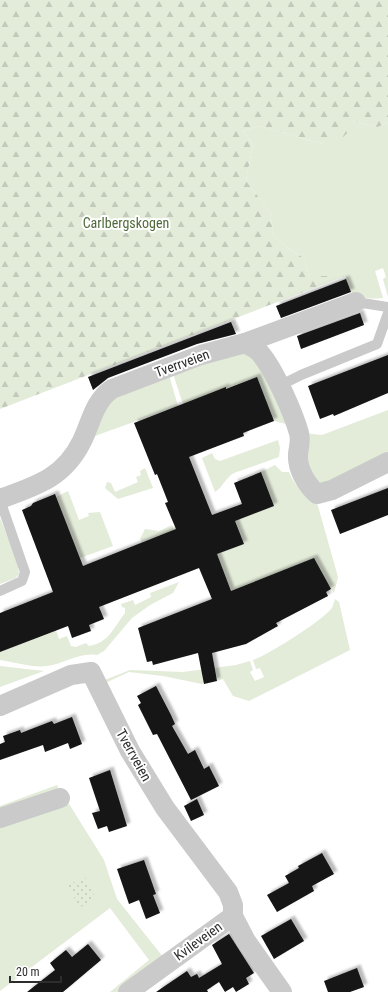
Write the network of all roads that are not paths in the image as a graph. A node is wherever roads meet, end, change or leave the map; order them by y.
1 (356, 302) joint
2 (388, 307) edge
3 (388, 313) edge
4 (245, 343) junction
5 (279, 386) junction
6 (388, 462) edge
7 (0, 500) edge
8 (0, 591) edge
9 (0, 706) edge
10 (60, 798) dead end
11 (0, 818) edge
12 (233, 916) junction
13 (128, 992) edge
14 (282, 992) edge

1 - 2 lane
1 - 4 street, Tverrveien
3 - 5 lane
4 - 5 street
4 - 7 street, Tverrveien
5 - 6 street
7 - 8 lane
9 - 12 street, Tverrveien
10 - 11 street
12 - 13 street, Kvileveien
12 - 14 street, Kvileveien

